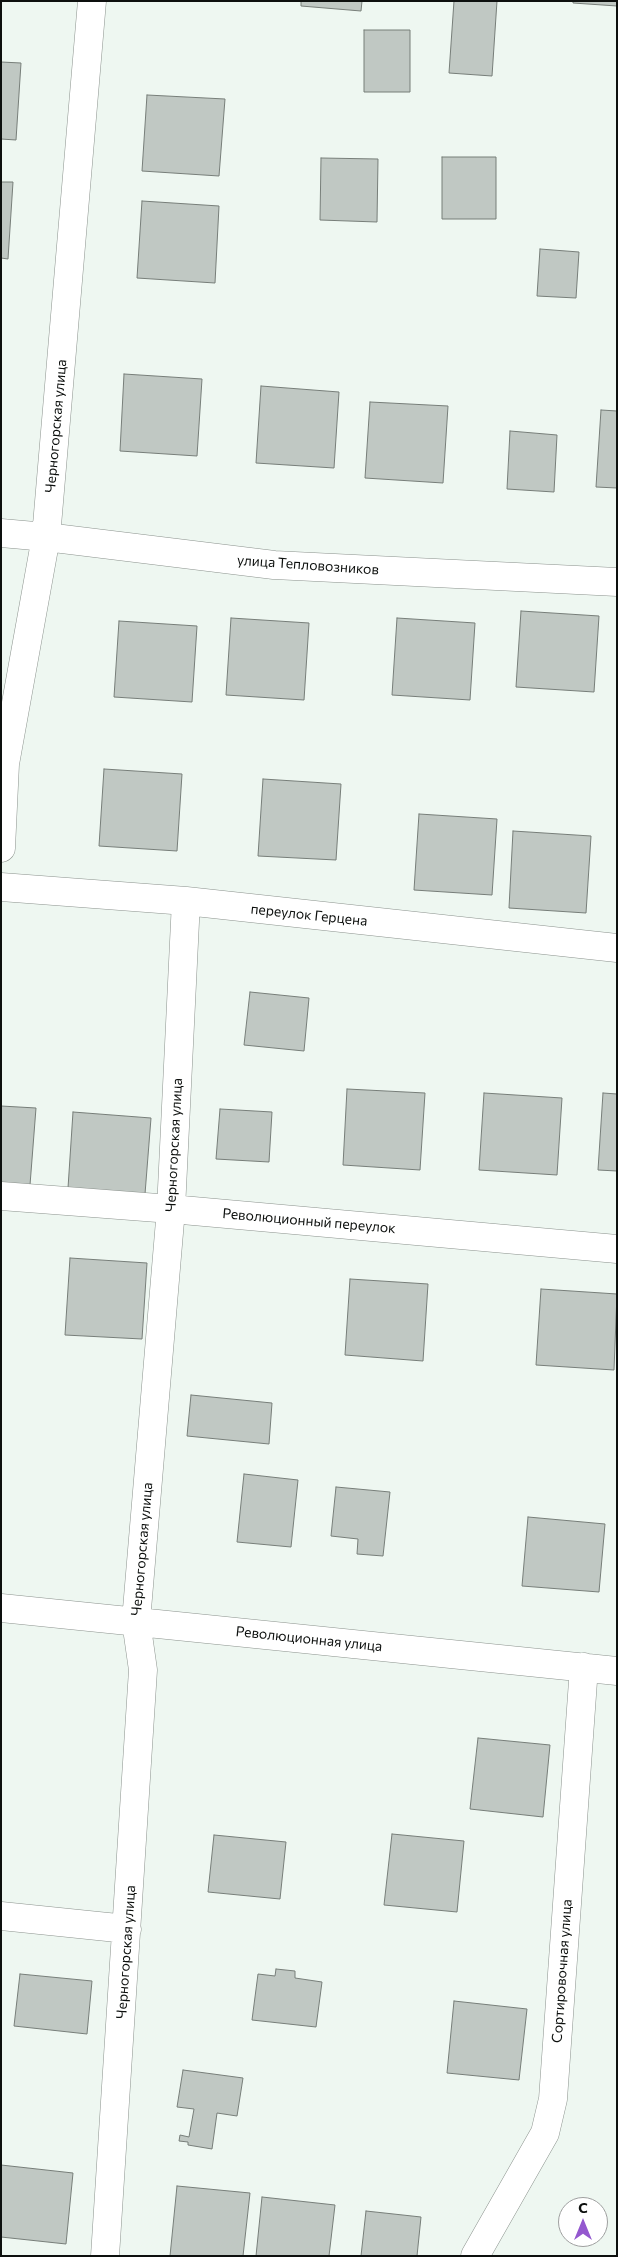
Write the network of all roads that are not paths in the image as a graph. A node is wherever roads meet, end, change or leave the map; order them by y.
1 (92, 1) edge
2 (1, 533) edge
3 (46, 537) junction
4 (617, 582) edge
5 (1, 848) edge
6 (3, 880) edge
7 (186, 901) junction
8 (617, 948) edge
9 (1, 1196) edge
10 (171, 1209) junction
11 (617, 1249) edge
12 (1, 1608) edge
13 (136, 1622) junction
14 (584, 1667) junction
15 (617, 1671) edge
16 (1, 1916) edge
17 (127, 1928) junction
18 (105, 2256) edge
19 (474, 2256) edge

1 - 3 street, Черногорская улица
2 - 3 street, улица Тепловозников
3 - 4 street, улица Тепловозников
3 - 5 street, Черногорская улица
6 - 7 street, переулок Герцена
7 - 8 street, переулок Герцена
7 - 10 street, Черногорская улица
9 - 10 street, Революционный переулок
10 - 11 street, Революционный переулок
10 - 13 street, Черногорская улица
12 - 13 street, Революционная улица
13 - 14 street, Революционная улица
13 - 17 street, Черногорская улица
14 - 15 street, Революционная улица
14 - 19 street, Сортировочная улица
16 - 17 street
17 - 18 street, Черногорская улица

